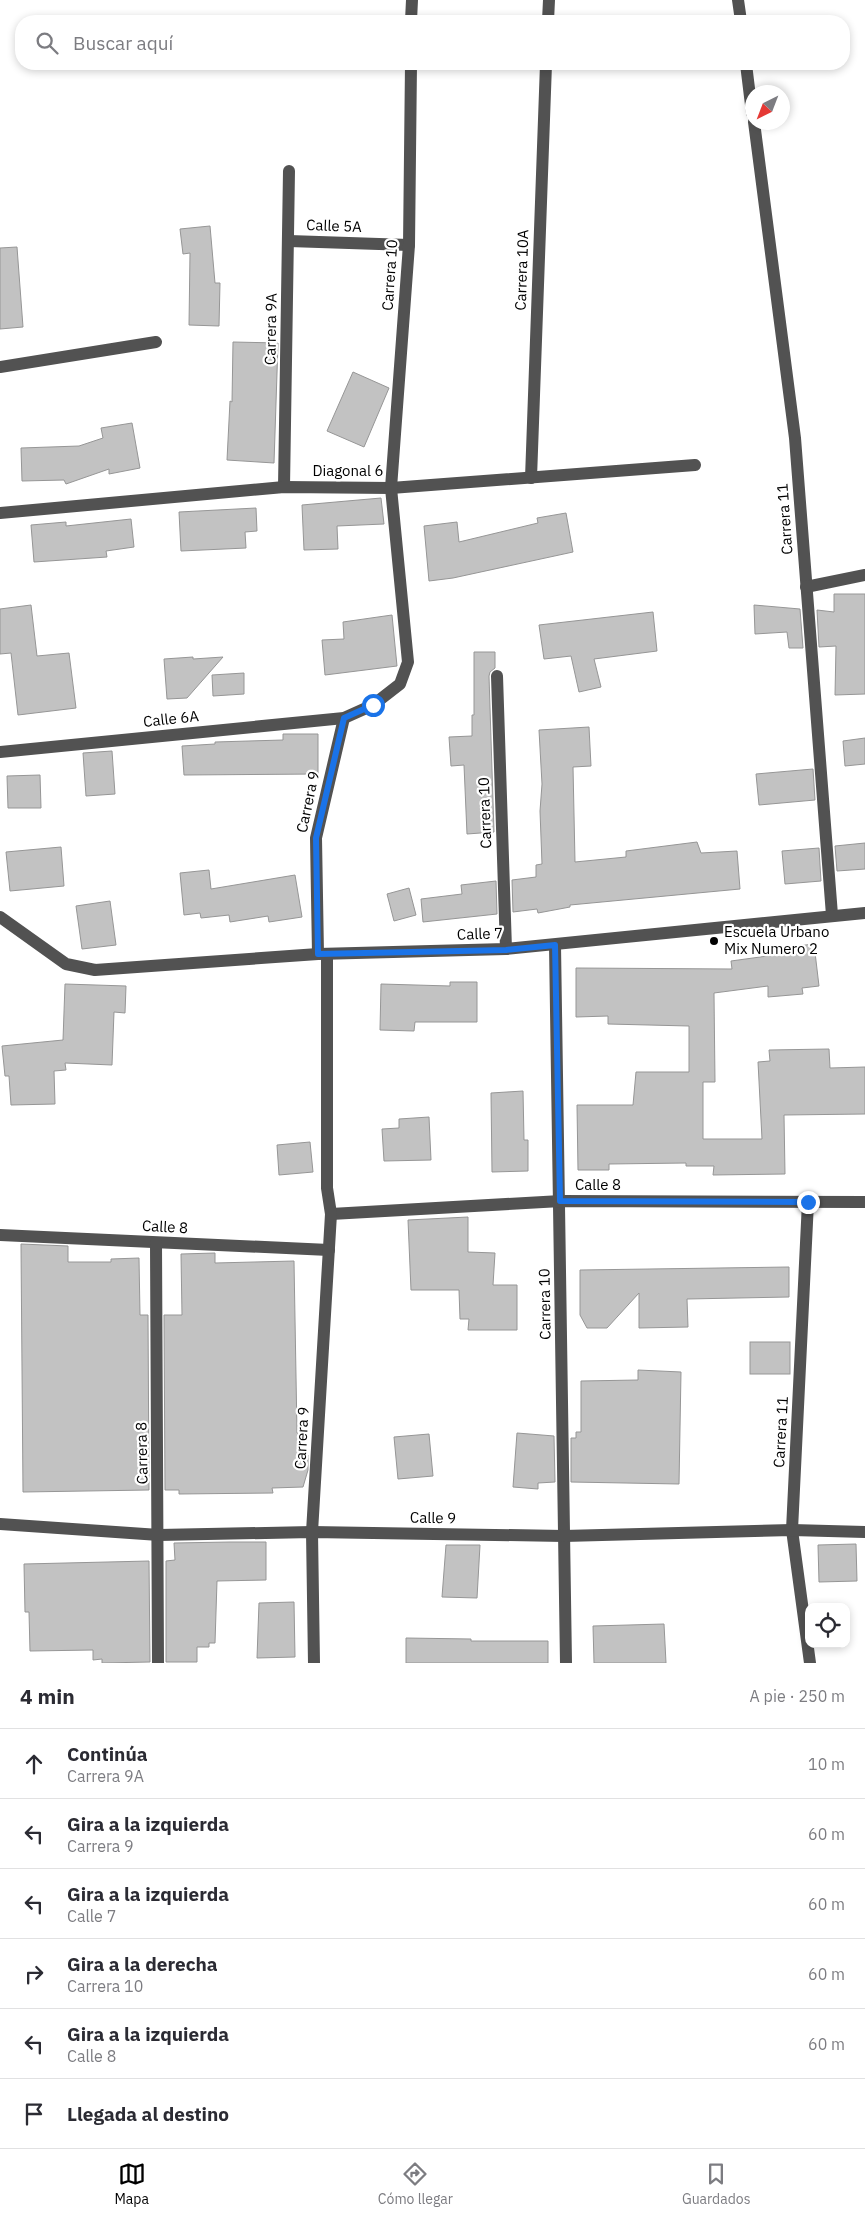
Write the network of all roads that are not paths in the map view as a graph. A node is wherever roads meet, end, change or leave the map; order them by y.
1 (412, 0) edge
2 (549, 0) edge
3 (738, 0) edge
4 (412, 15) edge
5 (548, 15) edge
6 (740, 15) edge
7 (411, 70) edge
8 (546, 70) edge
9 (747, 70) edge
10 (749, 85) edge
11 (755, 130) edge
12 (289, 172) dead end
13 (289, 241) junction
14 (409, 245) junction
15 (156, 342) dead end
16 (0, 367) edge
17 (695, 465) dead end
18 (531, 478) junction
19 (284, 487) junction
20 (391, 488) junction
21 (0, 513) edge
22 (865, 575) edge
23 (806, 587) junction
24 (496, 676) dead end
25 (344, 718) junction
26 (0, 752) edge
27 (865, 913) edge
28 (832, 915) junction
29 (0, 917) edge
30 (555, 945) junction
31 (506, 950) junction
32 (323, 954) junction
33 (560, 1201) junction
34 (808, 1202) junction
35 (865, 1202) edge
36 (331, 1214) junction
37 (0, 1235) edge
38 (156, 1243) junction
39 (329, 1250) junction
40 (0, 1524) edge
41 (792, 1530) junction
42 (312, 1532) junction
43 (865, 1532) edge
44 (159, 1534) junction
45 (564, 1536) junction
46 (158, 1663) edge
47 (314, 1663) edge
48 (566, 1663) edge
49 (810, 1663) edge

1 - 4 street
2 - 5 street
3 - 6 street
7 - 14 street, Carrera 10
8 - 18 street, Carrera 10A
9 - 10 street
11 - 23 street, Carrera 11
12 - 13 street, Carrera 9A
13 - 14 street, Calle 5A
13 - 19 street, Carrera 9A
14 - 20 street, Carrera 10
15 - 16 street
17 - 18 street, Diagonal 6
18 - 20 street, Diagonal 6
19 - 20 street, Diagonal 6
19 - 21 street, Diagonal 6
20 - 25 street
22 - 23 street
23 - 28 street, Carrera 11
24 - 31 street, Carrera 10
25 - 26 street, Calle 6A
25 - 32 street, Carrera 9
27 - 28 street, Calle 7
28 - 30 street, Calle 7
29 - 32 street, Calle 7
30 - 31 street, Calle 7
30 - 33 street, Carrera 10
31 - 32 street, Calle 7
32 - 36 street, Carrera 9
33 - 34 street, Calle 8
33 - 36 street, Calle 8
33 - 45 street, Carrera 10
34 - 35 street, Calle 8
34 - 41 street, Carrera 11
36 - 39 street, Carrera 9
37 - 38 street, Calle 8
38 - 39 street, Calle 8
38 - 44 street, Carrera 8
39 - 42 street, Carrera 9
40 - 44 street, Calle 9
41 - 43 street, Calle 9
41 - 45 street, Calle 9
41 - 49 street, Carrera 11
42 - 44 street, Calle 9
42 - 45 street, Calle 9
42 - 47 street, Carrera 9
44 - 46 street, Carrera 8
45 - 48 street, Carrera 10

